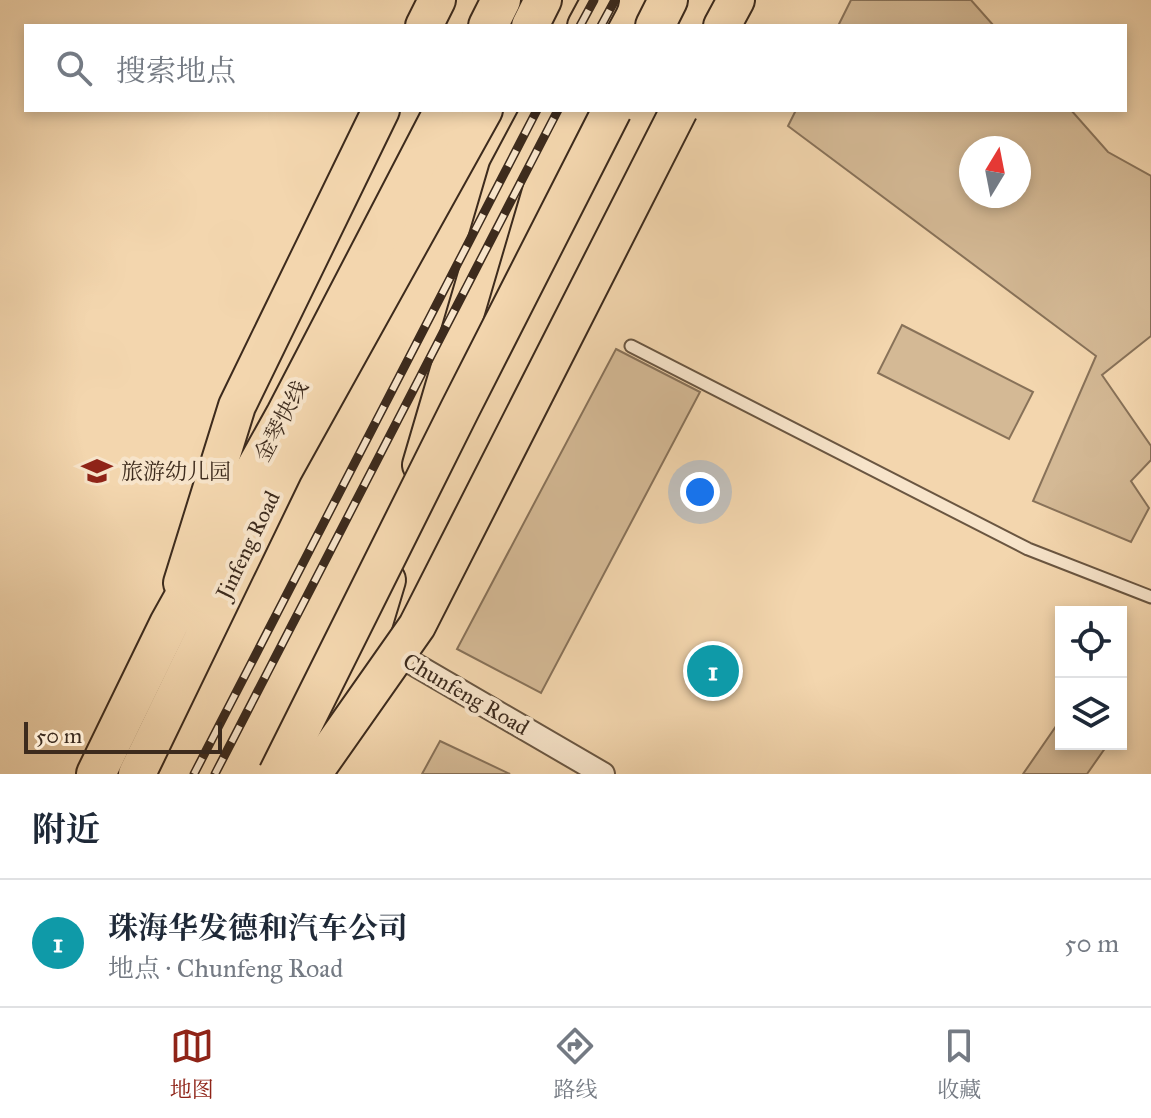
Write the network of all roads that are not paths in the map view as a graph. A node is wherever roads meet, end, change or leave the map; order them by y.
1 (437, 0) edge
2 (501, 0) edge
3 (543, 0) edge
4 (600, 0) edge
5 (668, 0) edge
6 (736, 0) edge
7 (425, 24) edge
8 (489, 24) edge
9 (531, 24) edge
10 (587, 24) edge
11 (656, 24) edge
12 (723, 24) edge
13 (380, 112) edge
14 (443, 112) edge
15 (483, 112) edge
16 (539, 112) edge
17 (611, 112) edge
18 (678, 112) edge
19 (631, 346) dead end
20 (1151, 597) edge
21 (169, 624) junction
22 (369, 640) junction
23 (96, 774) edge
24 (137, 774) edge
25 (278, 774) edge
26 (313, 774) edge
27 (331, 774) edge
28 (603, 774) edge

1 - 7 main road
2 - 8 highway
3 - 9 main road
4 - 10 main road
5 - 11 highway
6 - 12 main road
13 - 21 main road
14 - 21 highway, 金琴快线
15 - 24 main road, Jinfeng Road
16 - 22 main road
17 - 25 highway, bridge
18 - 26 main road, bridge
19 - 20 lane
21 - 23 highway, 金琴快线
22 - 27 main road
22 - 28 street, Chunfeng Road

